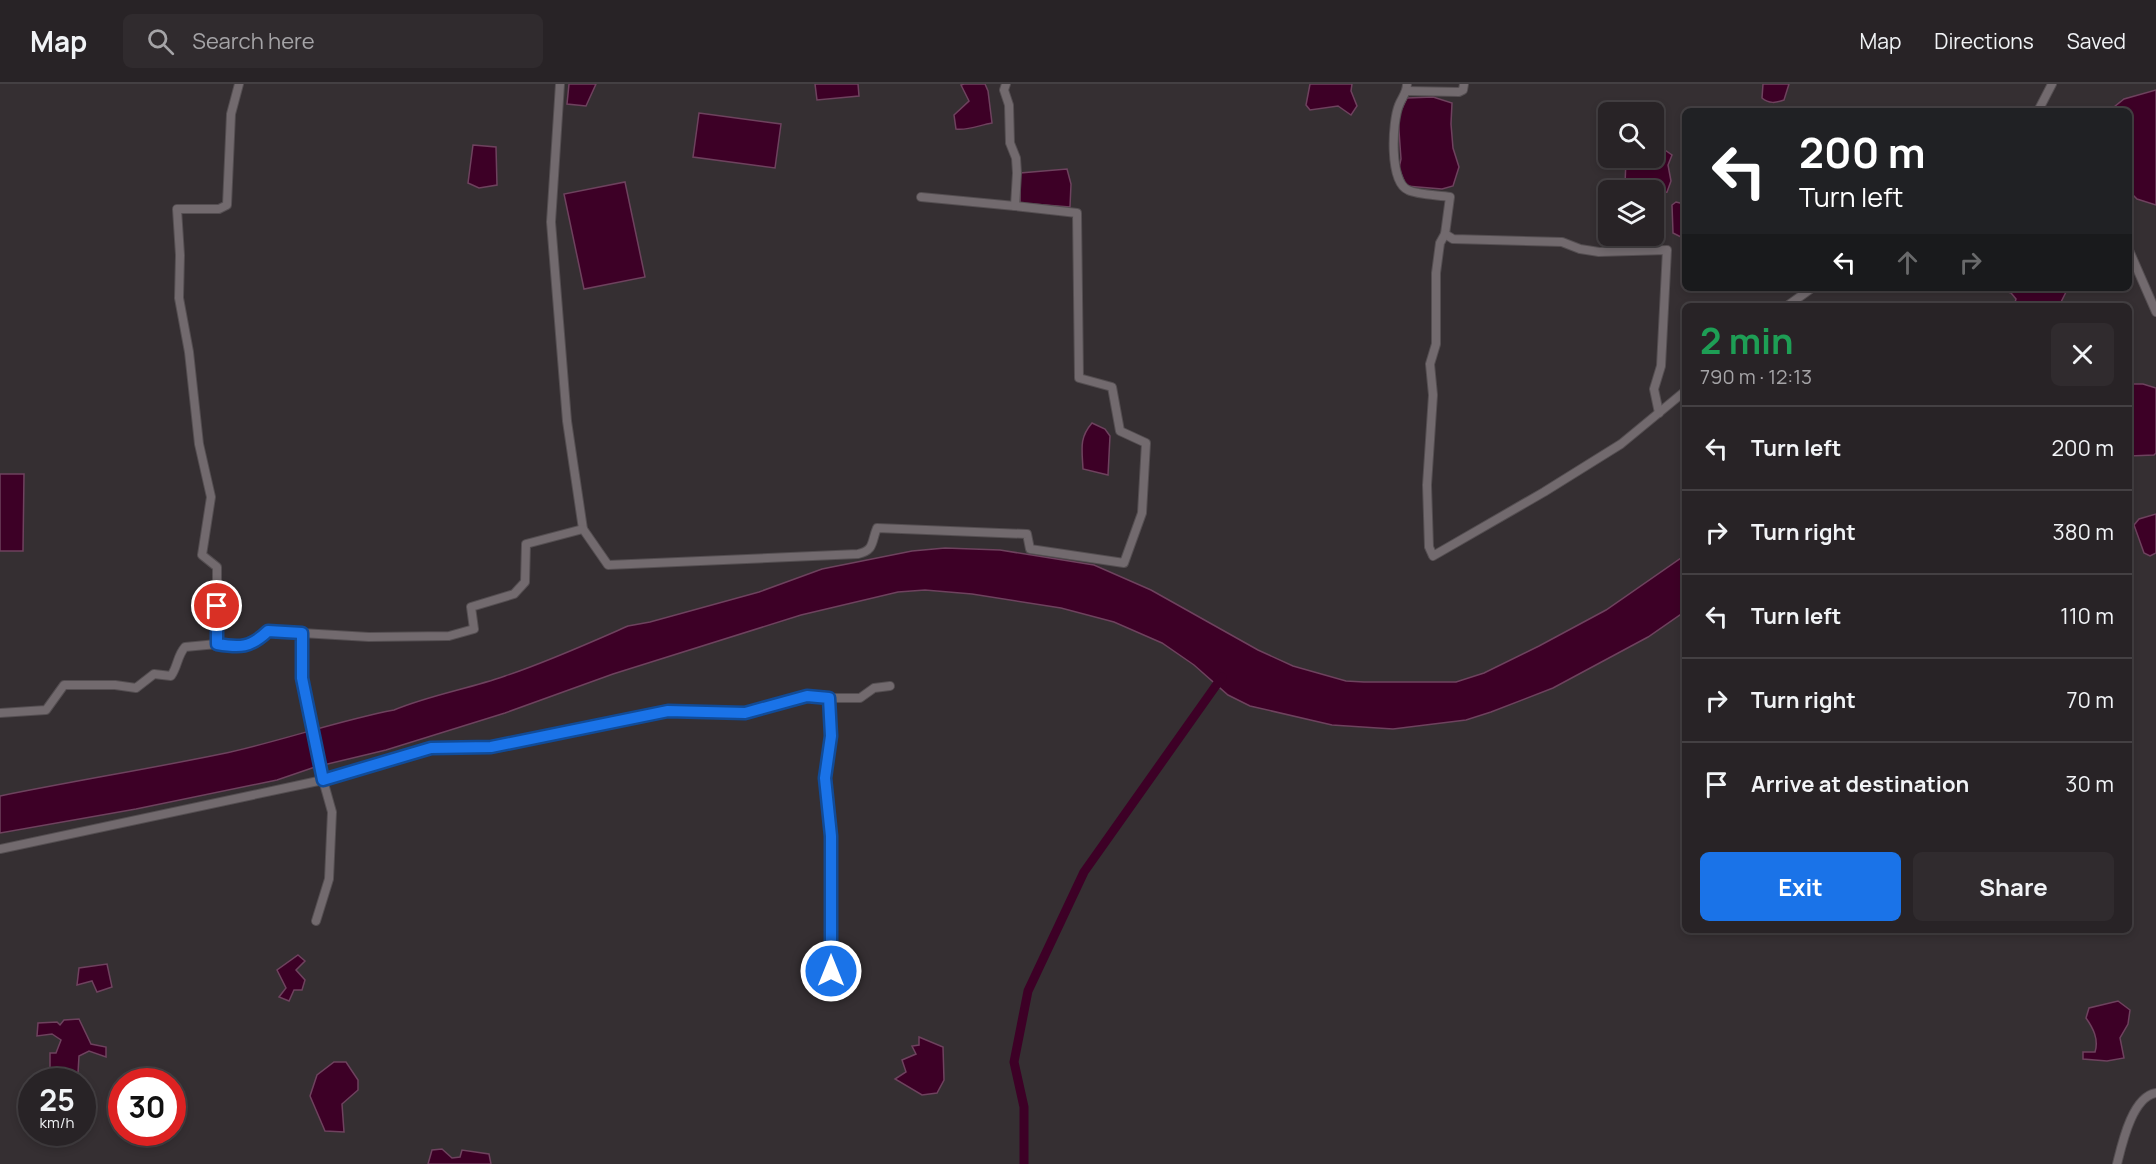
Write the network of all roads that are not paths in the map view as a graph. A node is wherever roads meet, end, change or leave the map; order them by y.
1 (239, 84) edge
2 (560, 84) edge
3 (1006, 84) edge
4 (1464, 84) edge
5 (2052, 84) edge
6 (1407, 87) edge
7 (2040, 108) edge
8 (921, 197) dead end
9 (1015, 206) junction
10 (1445, 234) junction
11 (2132, 257) edge
12 (1808, 291) edge
13 (1791, 303) edge
14 (2156, 312) edge
15 (1682, 394) edge
16 (1659, 413) junction
17 (583, 529) junction
18 (302, 633) junction
19 (217, 644) junction
20 (890, 686) dead end
21 (829, 698) junction
22 (0, 713) edge
23 (322, 777) junction
24 (0, 849) edge
25 (316, 921) dead end
26 (831, 993) dead end
27 (2156, 1093) edge
28 (2117, 1164) edge

1 - 19 street
2 - 17 street
3 - 9 street
4 - 6 street
5 - 7 street
6 - 10 street
8 - 9 street
9 - 17 street
10 - 16 street
10 - 16 street
11 - 14 street
12 - 13 street
15 - 16 street
17 - 18 street
18 - 19 street
18 - 23 street
19 - 22 street
20 - 21 street
21 - 23 street
21 - 26 street
23 - 24 street
23 - 25 street
27 - 28 street

